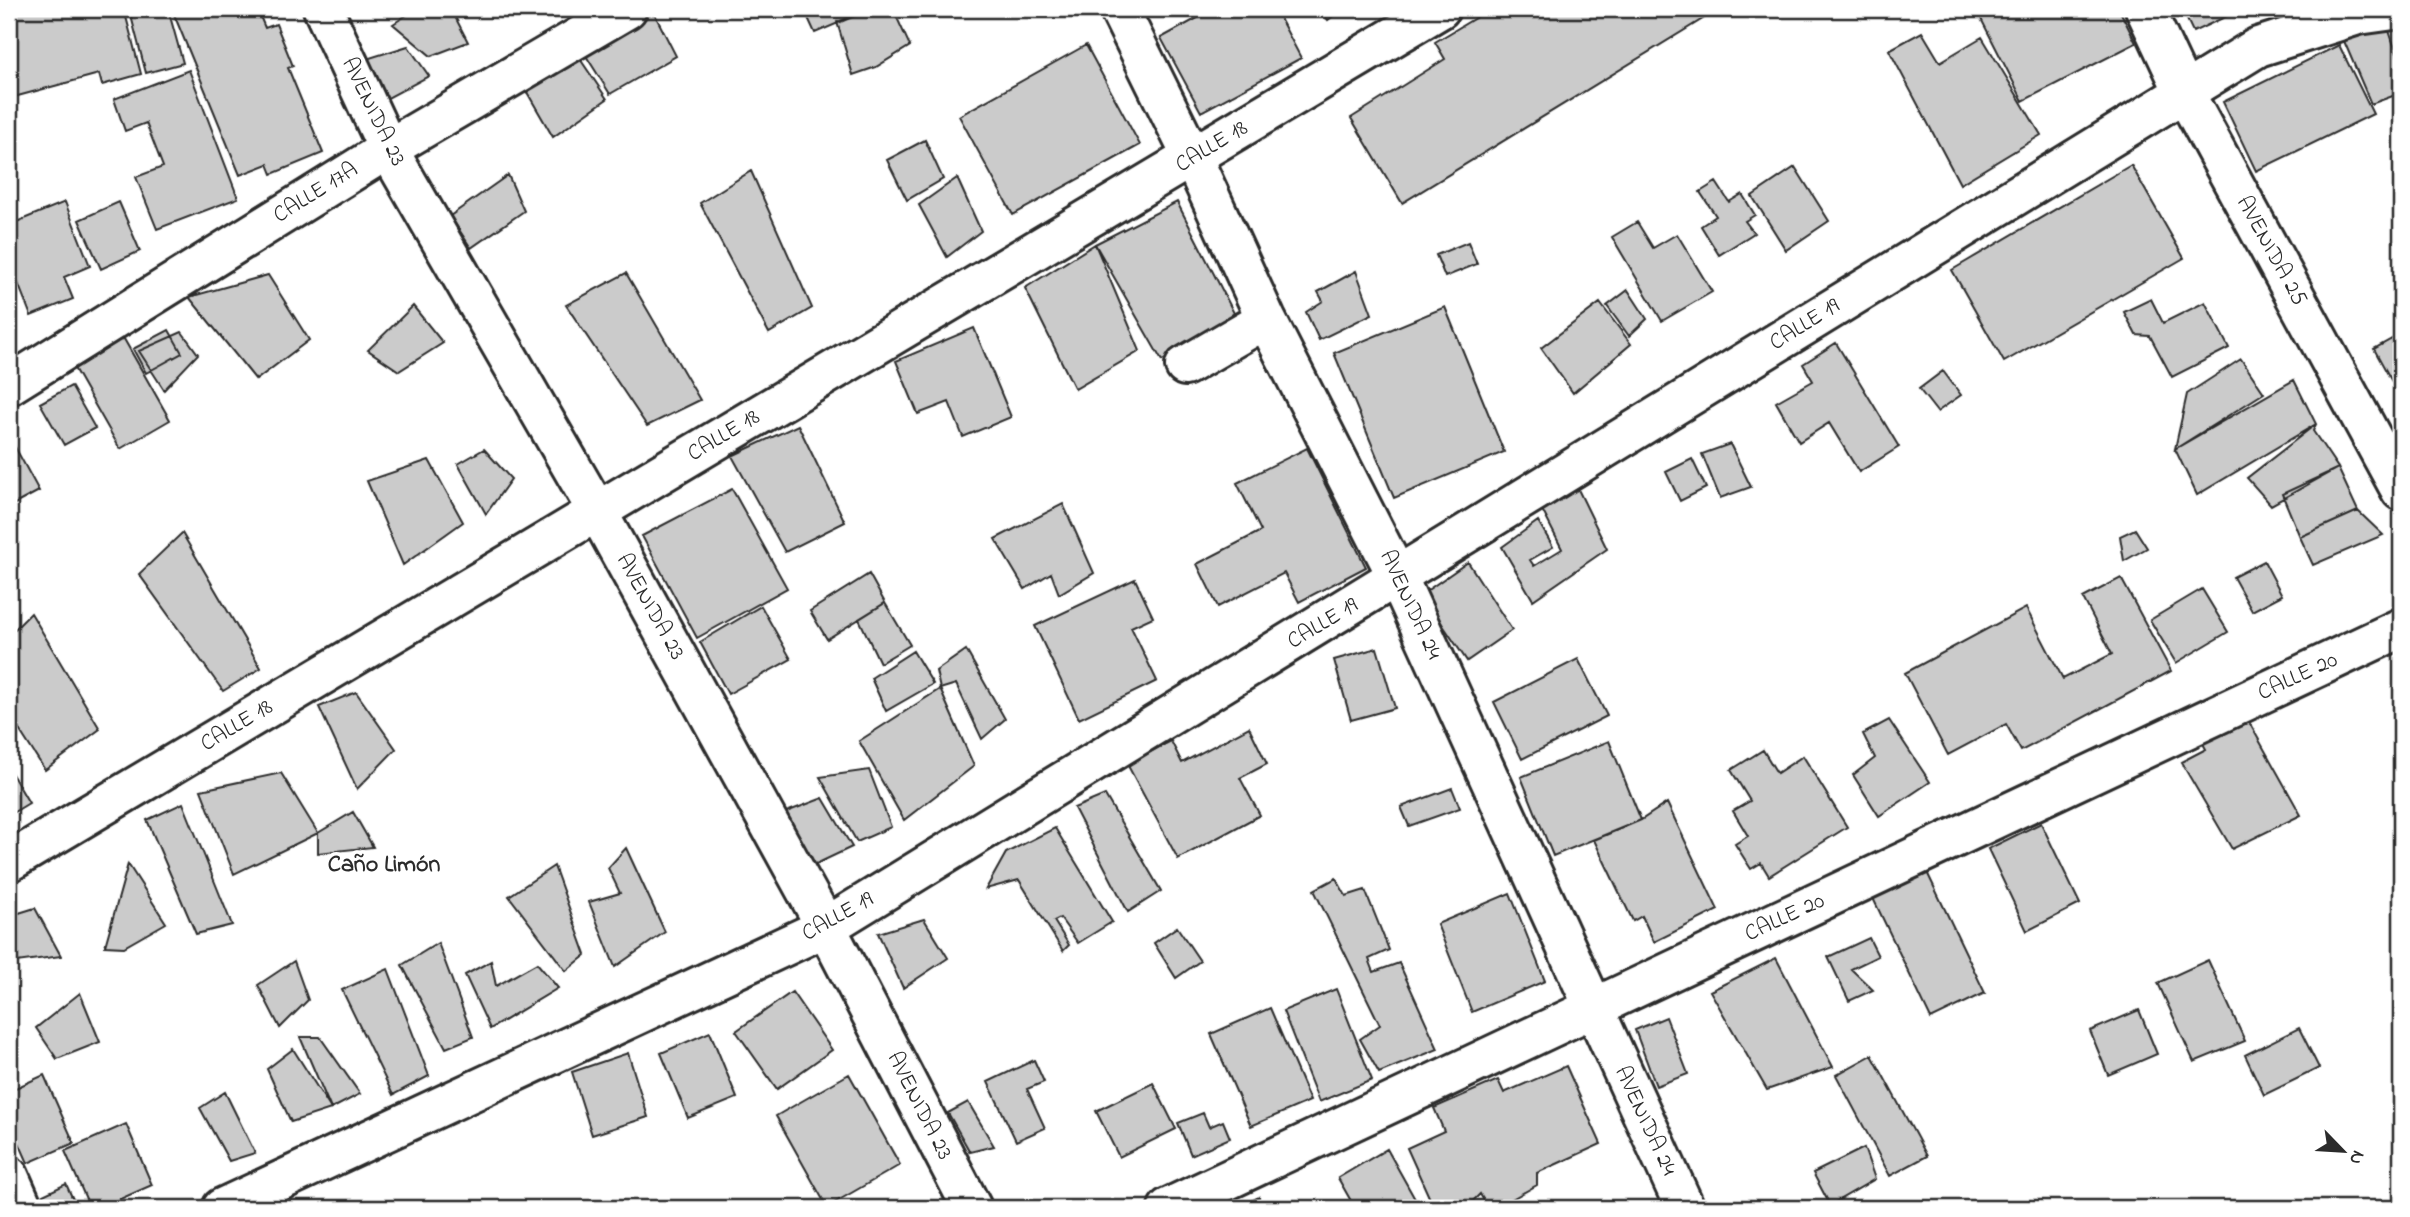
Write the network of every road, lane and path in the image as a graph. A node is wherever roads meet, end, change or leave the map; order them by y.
1 (323, 9) edge
2 (626, 9) edge
3 (1119, 9) edge
4 (1440, 9) edge
5 (2145, 9) edge
6 (2401, 9) edge
7 (2183, 90) junction
8 (388, 149) junction
9 (1193, 159) junction
10 (1266, 319) junction
11 (1185, 366) dead end
12 (9, 384) edge
13 (2401, 491) edge
14 (597, 511) junction
15 (1398, 578) junction
16 (2401, 628) edge
17 (9, 863) edge
18 (827, 927) junction
19 (1594, 1008) junction
20 (9, 1177) edge
21 (23, 1208) edge
22 (222, 1208) edge
23 (972, 1208) edge
24 (1168, 1208) edge
25 (1685, 1208) edge

1 - 8 street, AVENIDA 23
2 - 8 street, CALLE 17A
3 - 9 street, AVENIDA 24
4 - 9 street, CALLE 18
5 - 7 street, AVENIDA 25
6 - 7 street, CALLE 19
7 - 13 street, AVENIDA 25
7 - 15 street, CALLE 19
8 - 12 street, CALLE 17A
8 - 14 street, AVENIDA 23
9 - 10 street, AVENIDA 24
9 - 14 street, CALLE 18
10 - 11 street
10 - 15 street, AVENIDA 24
14 - 17 street, CALLE 18
14 - 18 street, AVENIDA 23
15 - 18 street, CALLE 19
15 - 19 street, AVENIDA 24
16 - 19 street, CALLE 20
18 - 22 street, CALLE 19
18 - 23 street, AVENIDA 23
19 - 24 street, CALLE 20
19 - 25 street, AVENIDA 24
20 - 21 street

